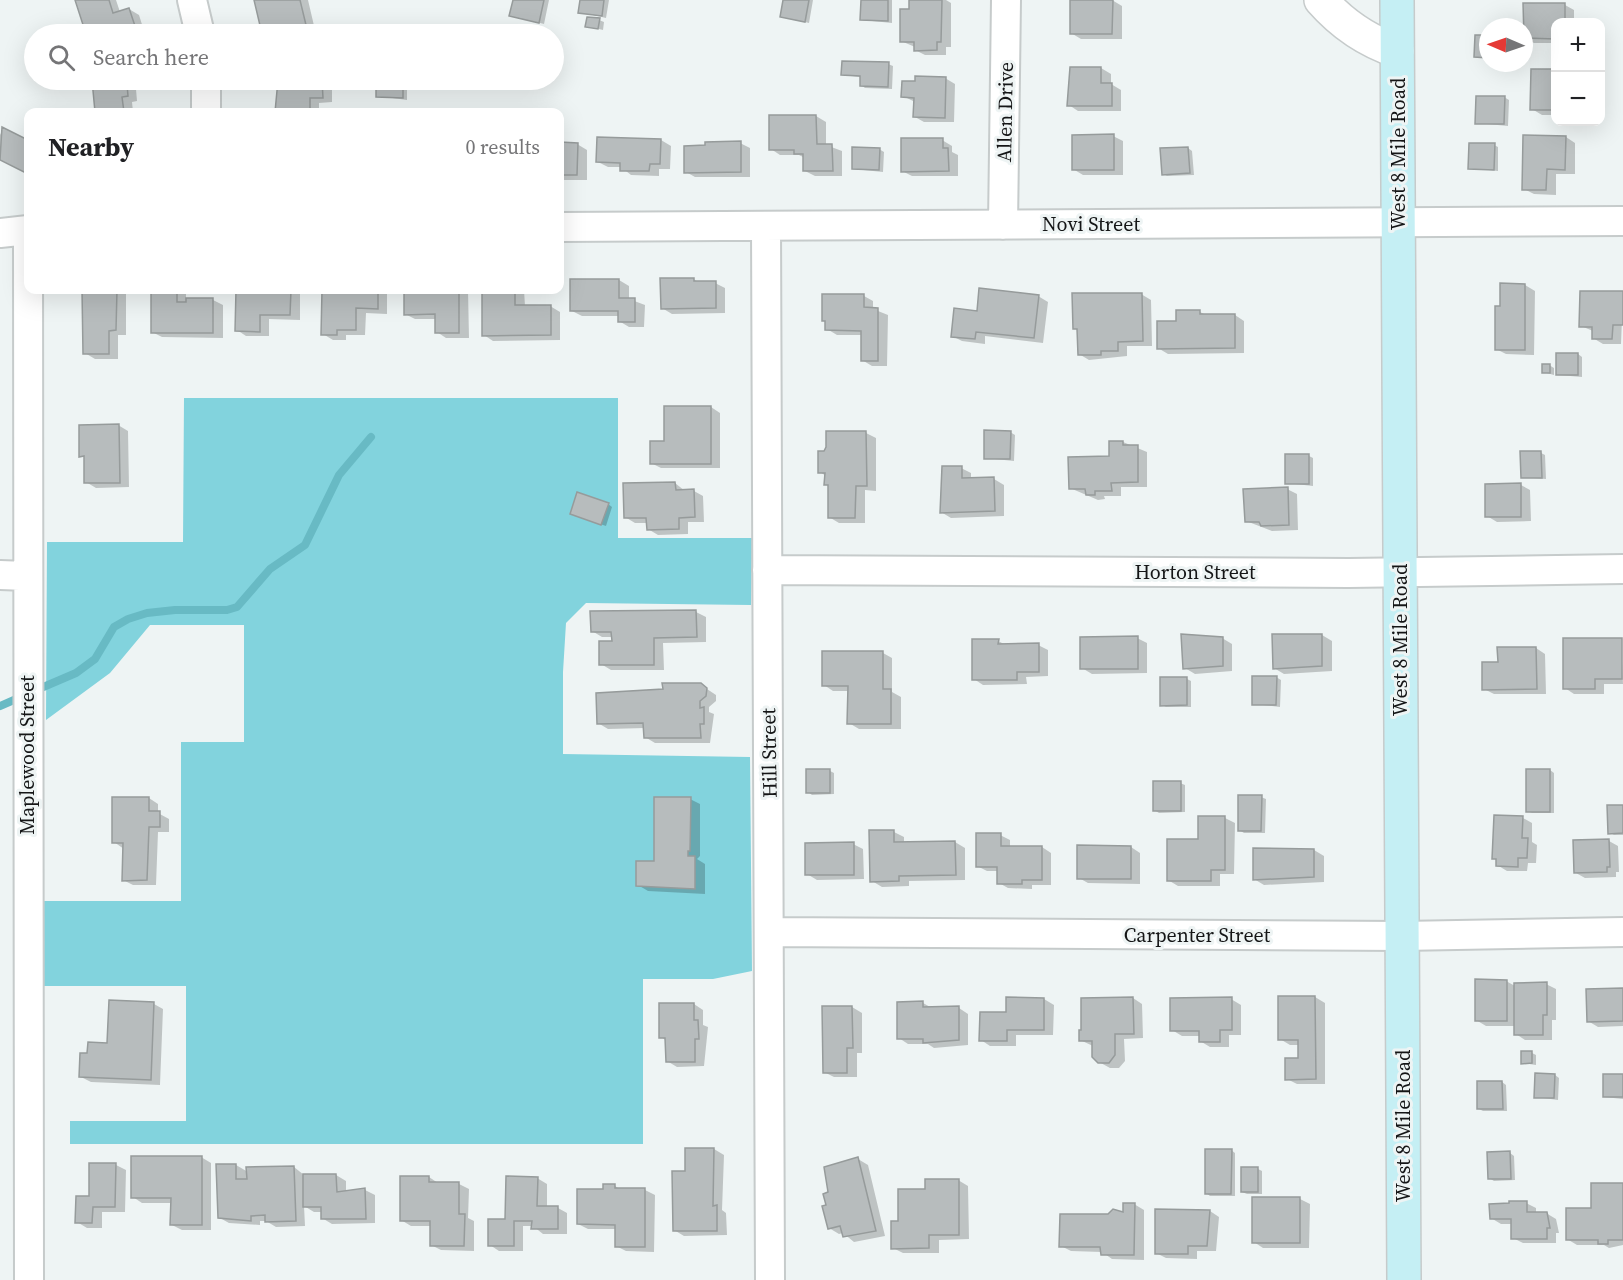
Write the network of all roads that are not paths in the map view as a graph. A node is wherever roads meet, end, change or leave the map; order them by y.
1 (192, 0) edge
2 (1006, 0) edge
3 (1321, 0) edge
4 (1397, 0) edge
5 (198, 24) edge
6 (1398, 51) junction
7 (206, 90) edge
8 (206, 108) edge
9 (1623, 221) edge
10 (1398, 222) junction
11 (1003, 225) junction
12 (766, 226) junction
13 (564, 227) edge
14 (19, 231) edge
15 (1623, 569) edge
16 (767, 570) junction
17 (1399, 572) junction
18 (13, 576) edge
19 (771, 932) junction
20 (1623, 932) edge
21 (1402, 936) junction
22 (29, 1280) edge
23 (770, 1280) edge
24 (1404, 1280) edge

1 - 5 street
2 - 11 street, Allen Drive
3 - 6 street
4 - 6 main road, West 8 Mile Road
6 - 10 main road, West 8 Mile Road
7 - 8 street
9 - 10 street, Novi Street
10 - 11 street, Novi Street
10 - 17 main road, West 8 Mile Road
11 - 12 street, Novi Street
12 - 13 street, Novi Street
12 - 16 street, Hill Street
14 - 18 street, Maplewood Street
15 - 17 street, Horton Street
16 - 17 street, Horton Street
16 - 19 street, Hill Street
17 - 21 main road, West 8 Mile Road
18 - 22 street, Maplewood Street
19 - 21 street, Carpenter Street
19 - 23 street, Hill Street
20 - 21 street, Carpenter Street
21 - 24 main road, West 8 Mile Road

